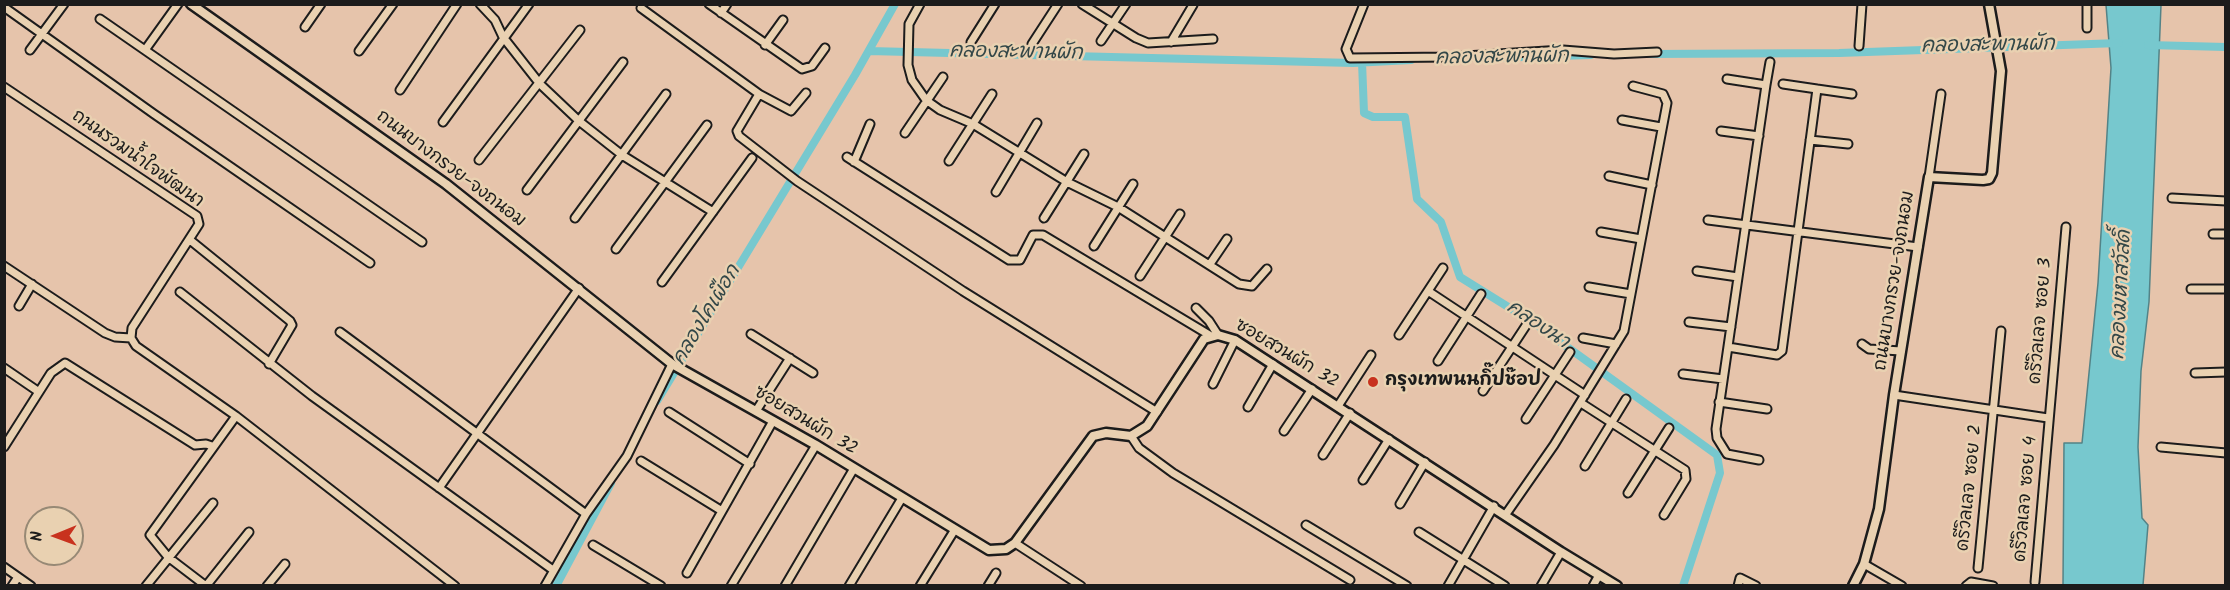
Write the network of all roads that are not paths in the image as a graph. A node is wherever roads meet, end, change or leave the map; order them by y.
1 (64, 4) edge
2 (178, 4) edge
3 (191, 4) edge
4 (321, 4) edge
5 (393, 4) edge
6 (457, 4) edge
7 (480, 4) edge
8 (529, 4) edge
9 (709, 4) edge
10 (727, 4) edge
11 (920, 4) edge
12 (995, 4) edge
13 (1058, 4) edge
14 (1082, 4) edge
15 (1126, 4) edge
16 (1364, 4) edge
17 (1862, 4) edge
18 (1989, 4) edge
19 (2087, 4) edge
20 (1193, 5) edge
21 (4, 7) edge
22 (641, 8) dead end
23 (721, 13) junction
24 (100, 19) dead end
25 (783, 20) dead end
26 (1113, 23) junction
27 (304, 27) dead end
28 (2087, 28) dead end
29 (580, 30) dead end
30 (43, 34) junction
31 (503, 37) junction
32 (1212, 39) dead end
33 (1101, 41) dead end
34 (971, 42) dead end
35 (1171, 42) junction
36 (1032, 44) dead end
37 (765, 45) junction
38 (1859, 46) dead end
39 (825, 48) dead end
40 (30, 50) dead end
41 (145, 50) junction
42 (360, 51) dead end
43 (1658, 52) dead end
44 (622, 62) dead end
45 (1770, 62) dead end
46 (943, 77) dead end
47 (1727, 79) dead end
48 (540, 84) junction
49 (1783, 84) dead end
50 (1766, 85) junction
51 (1633, 86) dead end
52 (4, 87) edge
53 (1817, 89) junction
54 (400, 90) dead end
55 (806, 93) dead end
56 (1852, 93) dead end
57 (666, 94) dead end
58 (759, 94) junction
59 (992, 94) dead end
60 (1941, 94) dead end
61 (926, 100) junction
62 (1622, 120) dead end
63 (579, 121) junction
64 (443, 122) dead end
65 (973, 123) junction
66 (1037, 123) dead end
67 (870, 124) dead end
68 (707, 125) dead end
69 (1661, 127) junction
70 (1721, 131) dead end
71 (905, 133) dead end
72 (1759, 136) junction
73 (1810, 140) junction
74 (1848, 144) dead end
75 (1021, 152) junction
76 (1084, 153) dead end
77 (622, 155) junction
78 (847, 157) dead end
79 (752, 158) dead end
80 (479, 160) dead end
81 (949, 161) dead end
82 (854, 162) junction
83 (1609, 176) dead end
84 (1929, 177) junction
85 (665, 182) junction
86 (1067, 182) junction
87 (1132, 184) dead end
88 (1652, 185) junction
89 (527, 190) dead end
90 (996, 192) dead end
91 (2172, 198) dead end
92 (2226, 201) edge
93 (1118, 207) junction
94 (713, 212) junction
95 (1180, 214) dead end
96 (575, 218) dead end
97 (1044, 218) dead end
98 (1708, 220) dead end
99 (1744, 225) junction
100 (2066, 227) dead end
101 (1798, 231) junction
102 (1601, 232) dead end
103 (2213, 234) dead end
104 (2226, 234) edge
105 (1165, 237) junction
106 (1227, 239) dead end
107 (1641, 239) junction
108 (190, 240) junction
109 (422, 242) dead end
110 (1094, 246) dead end
111 (1918, 247) junction
112 (616, 249) dead end
113 (370, 263) dead end
114 (1210, 264) junction
115 (4, 266) edge
116 (1267, 268) dead end
117 (1443, 268) dead end
118 (1697, 272) dead end
119 (1140, 276) dead end
120 (1738, 277) junction
121 (662, 282) dead end
122 (32, 284) junction
123 (1589, 287) dead end
124 (579, 288) junction
125 (2191, 289) dead end
126 (2226, 289) edge
127 (1428, 291) junction
128 (180, 292) dead end
129 (1481, 294) dead end
130 (1631, 294) junction
131 (19, 306) dead end
132 (1196, 308) dead end
133 (1466, 316) junction
134 (1689, 322) dead end
135 (1527, 324) dead end
136 (1731, 327) junction
137 (2001, 331) dead end
138 (340, 332) dead end
139 (751, 334) dead end
140 (1214, 335) junction
141 (1399, 335) dead end
142 (131, 338) junction
143 (1583, 338) dead end
144 (1235, 340) junction
145 (1616, 344) junction
146 (1862, 344) dead end
147 (1512, 346) junction
148 (1728, 347) junction
149 (1901, 351) junction
150 (1570, 352) dead end
151 (1371, 355) dead end
152 (790, 358) junction
153 (1437, 361) dead end
154 (269, 364) junction
155 (1273, 364) junction
156 (676, 366) junction
157 (4, 368) edge
158 (2226, 372) edge
159 (813, 373) dead end
160 (2195, 373) dead end
161 (1683, 374) dead end
162 (1555, 375) junction
163 (1723, 380) junction
164 (1213, 384) dead end
165 (1312, 389) junction
166 (1483, 391) dead end
167 (39, 392) junction
168 (1585, 395) junction
169 (1894, 395) junction
170 (1626, 399) dead end
171 (1581, 402) junction
172 (1719, 402) junction
173 (1338, 406) junction
174 (1248, 407) dead end
175 (1767, 409) dead end
176 (756, 411) junction
177 (669, 412) dead end
178 (1157, 412) junction
179 (1994, 412) junction
180 (1350, 413) junction
181 (236, 416) junction
182 (2049, 418) junction
183 (1526, 419) dead end
184 (773, 421) junction
185 (1612, 422) junction
186 (1669, 428) dead end
187 (1284, 431) dead end
188 (475, 433) junction
189 (1131, 436) junction
190 (1389, 439) junction
191 (816, 445) junction
192 (212, 446) junction
193 (4, 447) edge
194 (2160, 447) dead end
195 (1654, 451) junction
196 (2226, 453) edge
197 (1323, 455) dead end
198 (1759, 460) dead end
199 (641, 461) dead end
200 (1425, 462) junction
201 (750, 464) junction
202 (1585, 465) dead end
203 (853, 470) junction
204 (1363, 480) dead end
205 (438, 488) junction
206 (1628, 493) dead end
207 (902, 498) junction
208 (213, 503) dead end
209 (1400, 504) dead end
210 (1494, 506) junction
211 (722, 511) junction
212 (586, 514) junction
213 (1506, 514) junction
214 (1664, 515) dead end
215 (1305, 525) dead end
216 (954, 531) junction
217 (249, 532) dead end
218 (1419, 532) dead end
219 (1015, 543) junction
220 (593, 544) dead end
221 (1561, 552) junction
222 (168, 557) junction
223 (1464, 559) junction
224 (285, 564) dead end
225 (1864, 564) junction
226 (4, 567) edge
227 (1978, 568) dead end
228 (553, 570) junction
229 (687, 573) dead end
230 (996, 573) dead end
231 (1599, 575) junction
232 (18, 577) junction
233 (1350, 580) dead end
234 (2035, 582) dead end
235 (12, 585) edge
236 (31, 585) edge
237 (146, 585) edge
238 (267, 585) edge
239 (455, 585) edge
240 (545, 585) edge
241 (660, 585) edge
242 (731, 585) edge
243 (785, 585) edge
244 (849, 585) edge
245 (920, 585) edge
246 (988, 585) edge
247 (1081, 585) edge
248 (1407, 585) edge
249 (1448, 585) edge
250 (1505, 585) edge
251 (1541, 585) edge
252 (1593, 585) edge
253 (1617, 585) edge
254 (1738, 585) edge
255 (1756, 585) edge
256 (1853, 585) edge
257 (1902, 585) edge
258 (1965, 585) edge
259 (1993, 585) edge

1 - 30 street
2 - 41 street
3 - 124 street, ถนนบางกรวย-จงถนอม
4 - 27 street
5 - 42 street
6 - 54 street
7 - 31 street
8 - 31 street
9 - 23 street
10 - 23 street
11 - 61 street
12 - 34 street
13 - 36 street
14 - 26 street
15 - 26 street
16 - 43 street
17 - 38 street
18 - 84 street, ถนนบางกรวย-จงถนอม
19 - 28 street
20 - 35 street
21 - 30 street
22 - 58 street
23 - 37 street
24 - 41 street
25 - 37 street
26 - 33 street
26 - 35 street
29 - 48 street
30 - 40 street
30 - 113 street
31 - 48 street
31 - 64 street
32 - 35 street
37 - 39 street
41 - 109 street
44 - 63 street
45 - 50 street
46 - 61 street
47 - 50 street
48 - 63 street
48 - 80 street
49 - 53 street
50 - 72 street
51 - 69 street
52 - 108 street, ถนนรวมน้ำใจพัฒนา
53 - 56 street
53 - 73 street
55 - 58 street
57 - 77 street
58 - 178 street
59 - 65 street
60 - 84 street
61 - 65 street
61 - 71 street
62 - 69 street
63 - 77 street
63 - 89 street
65 - 75 street
65 - 81 street
66 - 75 street
67 - 82 street
68 - 85 street
69 - 88 street
70 - 72 street
72 - 99 street
73 - 74 street
73 - 101 street
75 - 86 street
75 - 90 street
76 - 86 street
77 - 85 street
77 - 96 street
78 - 82 street
79 - 94 street
82 - 140 street
83 - 88 street
84 - 111 street, ถนนบางกรวย-จงถนอม
85 - 94 street
85 - 112 street
86 - 93 street
86 - 97 street
87 - 93 street
88 - 107 street
91 - 92 street
93 - 105 street
93 - 110 street
94 - 121 street
95 - 105 street
98 - 99 street
99 - 101 street
99 - 120 street
100 - 182 street, ดรีวิลเลจ ซอย 3
101 - 111 street
101 - 148 street
102 - 107 street
103 - 104 street
105 - 114 street
105 - 119 street
106 - 114 street
107 - 130 street
108 - 142 street, ถนนรวมน้ำใจพัฒนา
108 - 154 street
111 - 149 street, ถนนบางกรวย-จงถนอม
114 - 116 street
115 - 122 street
117 - 127 street
118 - 120 street
120 - 136 street
122 - 131 street
122 - 142 street
123 - 130 street
124 - 156 street, ถนนบางกรวย-จงถนอม
124 - 188 street
125 - 126 street
127 - 133 street
127 - 141 street
128 - 154 street
129 - 133 street
130 - 145 street
132 - 140 street
133 - 147 street
133 - 153 street
134 - 136 street
135 - 147 street
136 - 148 street
137 - 179 street, ดรีวิลเลจ ซอย 2
138 - 188 street
139 - 152 street
140 - 144 street, ซอยสวนผัก 32
140 - 178 street, ซอยสวนผัก 32
142 - 181 street
143 - 145 street
144 - 155 street, ซอยสวนผัก 32
144 - 164 street
145 - 168 street
146 - 149 street
147 - 162 street
147 - 166 street
148 - 163 street
149 - 169 street, ถนนบางกรวย-จงถนอม
150 - 162 street
151 - 173 street
152 - 159 street
152 - 176 street
154 - 205 street
155 - 165 street, ซอยสวนผัก 32
155 - 174 street
156 - 176 street, ซอยสวนผัก 32
156 - 212 street
157 - 167 street
158 - 160 street
161 - 163 street
162 - 168 street
162 - 183 street
163 - 172 street
165 - 173 street, ซอยสวนผัก 32
165 - 187 street
167 - 192 street
167 - 193 street
168 - 171 street
169 - 179 street
169 - 225 street, ถนนบางกรวย-จงถนอม
170 - 185 street
171 - 185 street
171 - 213 street
172 - 175 street
172 - 198 street
173 - 180 street, ซอยสวนผัก 32
176 - 184 street, ซอยสวนผัก 32
177 - 201 street
178 - 189 street, ซอยสวนผัก 32
179 - 182 street
179 - 227 street, ดรีวิลเลจ ซอย 2
180 - 190 street, ซอยสวนผัก 32
180 - 197 street
181 - 192 street
181 - 239 street
182 - 234 street, ดรีวิลเลจ ซอย 4
184 - 191 street, ซอยสวนผัก 32
184 - 201 street
185 - 195 street
185 - 202 street
186 - 195 street
188 - 205 street
188 - 212 street
189 - 219 street
189 - 233 street
190 - 200 street, ซอยสวนผัก 32
190 - 204 street
191 - 203 street, ซอยสวนผัก 32
191 - 242 street
192 - 222 street
194 - 196 street
195 - 206 street
195 - 214 street
199 - 211 street
200 - 209 street
200 - 210 street, ซอยสวนผัก 32
201 - 211 street
203 - 207 street, ซอยสวนผัก 32
203 - 243 street
205 - 228 street
207 - 216 street, ซอยสวนผัก 32
207 - 244 street
208 - 222 street
210 - 213 street, ซอยสวนผัก 32
210 - 223 street
211 - 229 street
212 - 228 street
213 - 221 street, ซอยสวนผัก 32
215 - 248 street
216 - 219 street, ซอยสวนผัก 32
216 - 245 street
217 - 222 street
218 - 223 street
219 - 247 street
220 - 241 street
221 - 231 street, ซอยสวนผัก 32
221 - 251 street
222 - 237 street
223 - 249 street
223 - 250 street
224 - 238 street
225 - 256 street, ถนนบางกรวย-จงถนอม
225 - 257 street
226 - 232 street
228 - 240 street
230 - 246 street
231 - 252 street
231 - 253 street, ซอยสวนผัก 32
232 - 235 street
232 - 236 street
254 - 255 street
258 - 259 street

